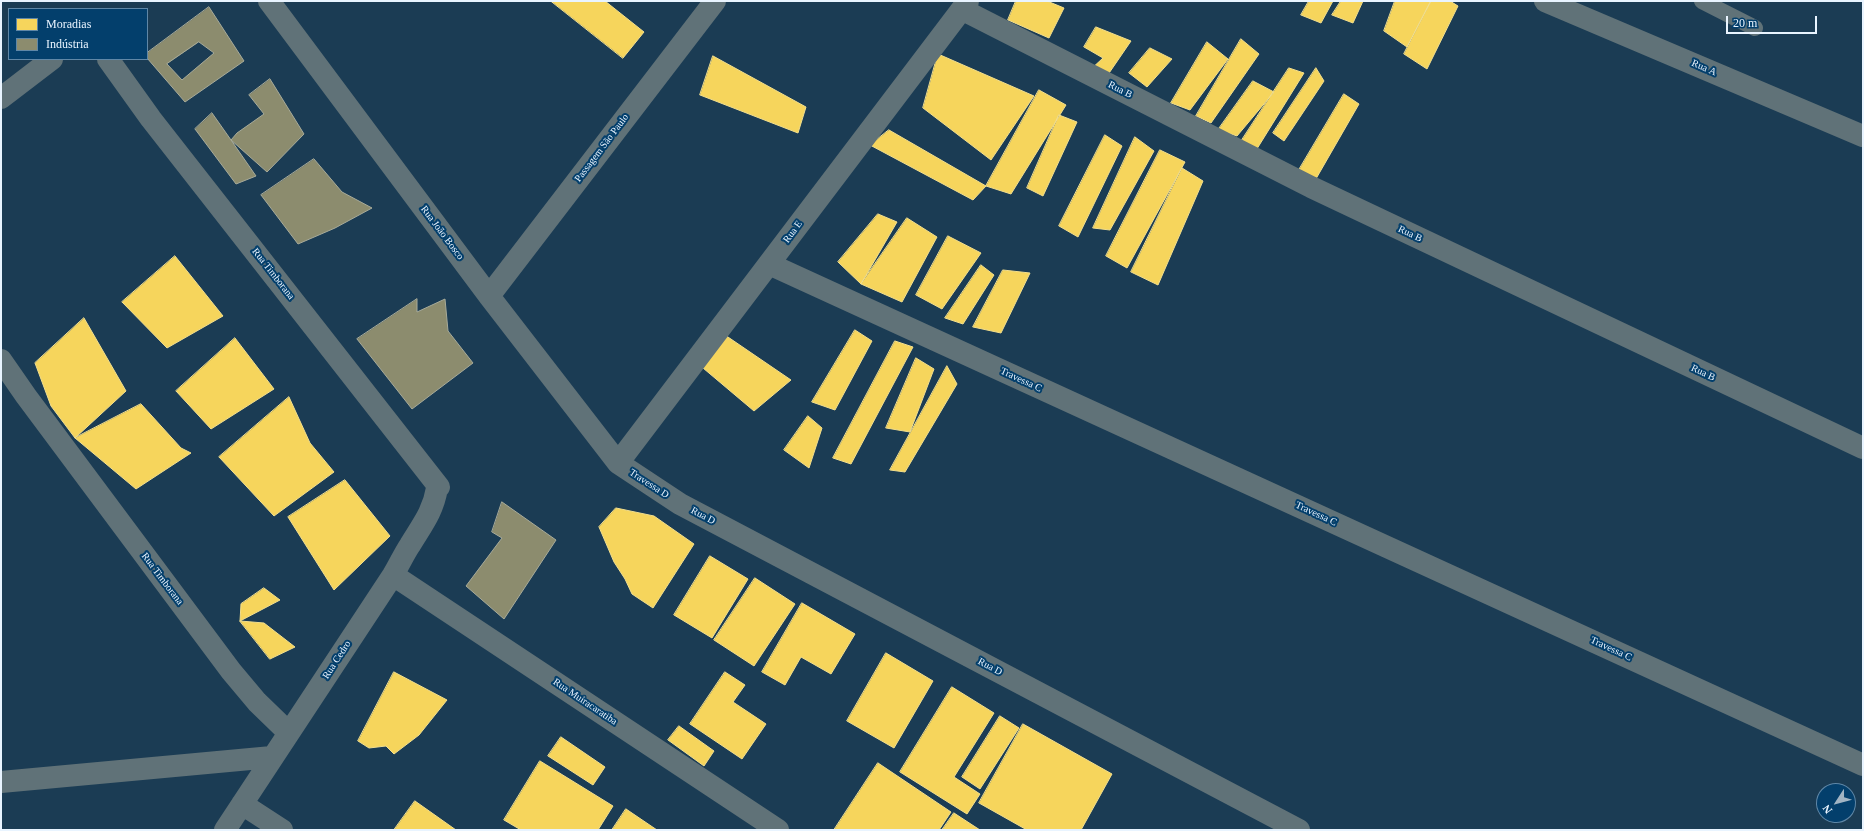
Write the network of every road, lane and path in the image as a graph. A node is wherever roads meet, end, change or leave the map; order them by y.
1 (269, 1) edge
2 (715, 1) edge
3 (1545, 1) edge
4 (1702, 1) edge
5 (966, 5) edge
6 (1755, 28) dead end
7 (51, 60) edge
8 (109, 60) edge
9 (1, 98) edge
10 (1863, 136) edge
11 (769, 264) junction
12 (489, 296) junction
13 (1, 360) edge
14 (1863, 448) edge
15 (618, 463) junction
16 (439, 487) joint
17 (680, 504) joint
18 (393, 575) junction
19 (289, 733) junction
20 (272, 757) junction
21 (1863, 765) edge
22 (1, 782) edge
23 (242, 804) junction
24 (226, 830) edge
25 (282, 830) edge
26 (778, 830) edge
27 (1299, 830) edge

1 - 12 street, Rua João Bosco
2 - 12 street, Passagem São Paulo
3 - 10 street, Rua A
4 - 6 lane
5 - 11 street, Rua E
5 - 14 street, Rua B
7 - 9 street
8 - 16 street, Rua Timborana
11 - 15 street, Rua E
11 - 21 street, Travessa C
12 - 15 street, Rua João Bosco
13 - 19 street, Rua Timborana
15 - 17 street, Travessa D
16 - 18 street, Rua Cedro
17 - 27 street, Rua D
18 - 19 street, Rua Cedro
18 - 26 street, Rua Muiracaratiba
19 - 20 street, Rua Cedro
20 - 22 street
20 - 23 street, Rua Cedro
23 - 24 street, Rua Cedro
23 - 25 street

